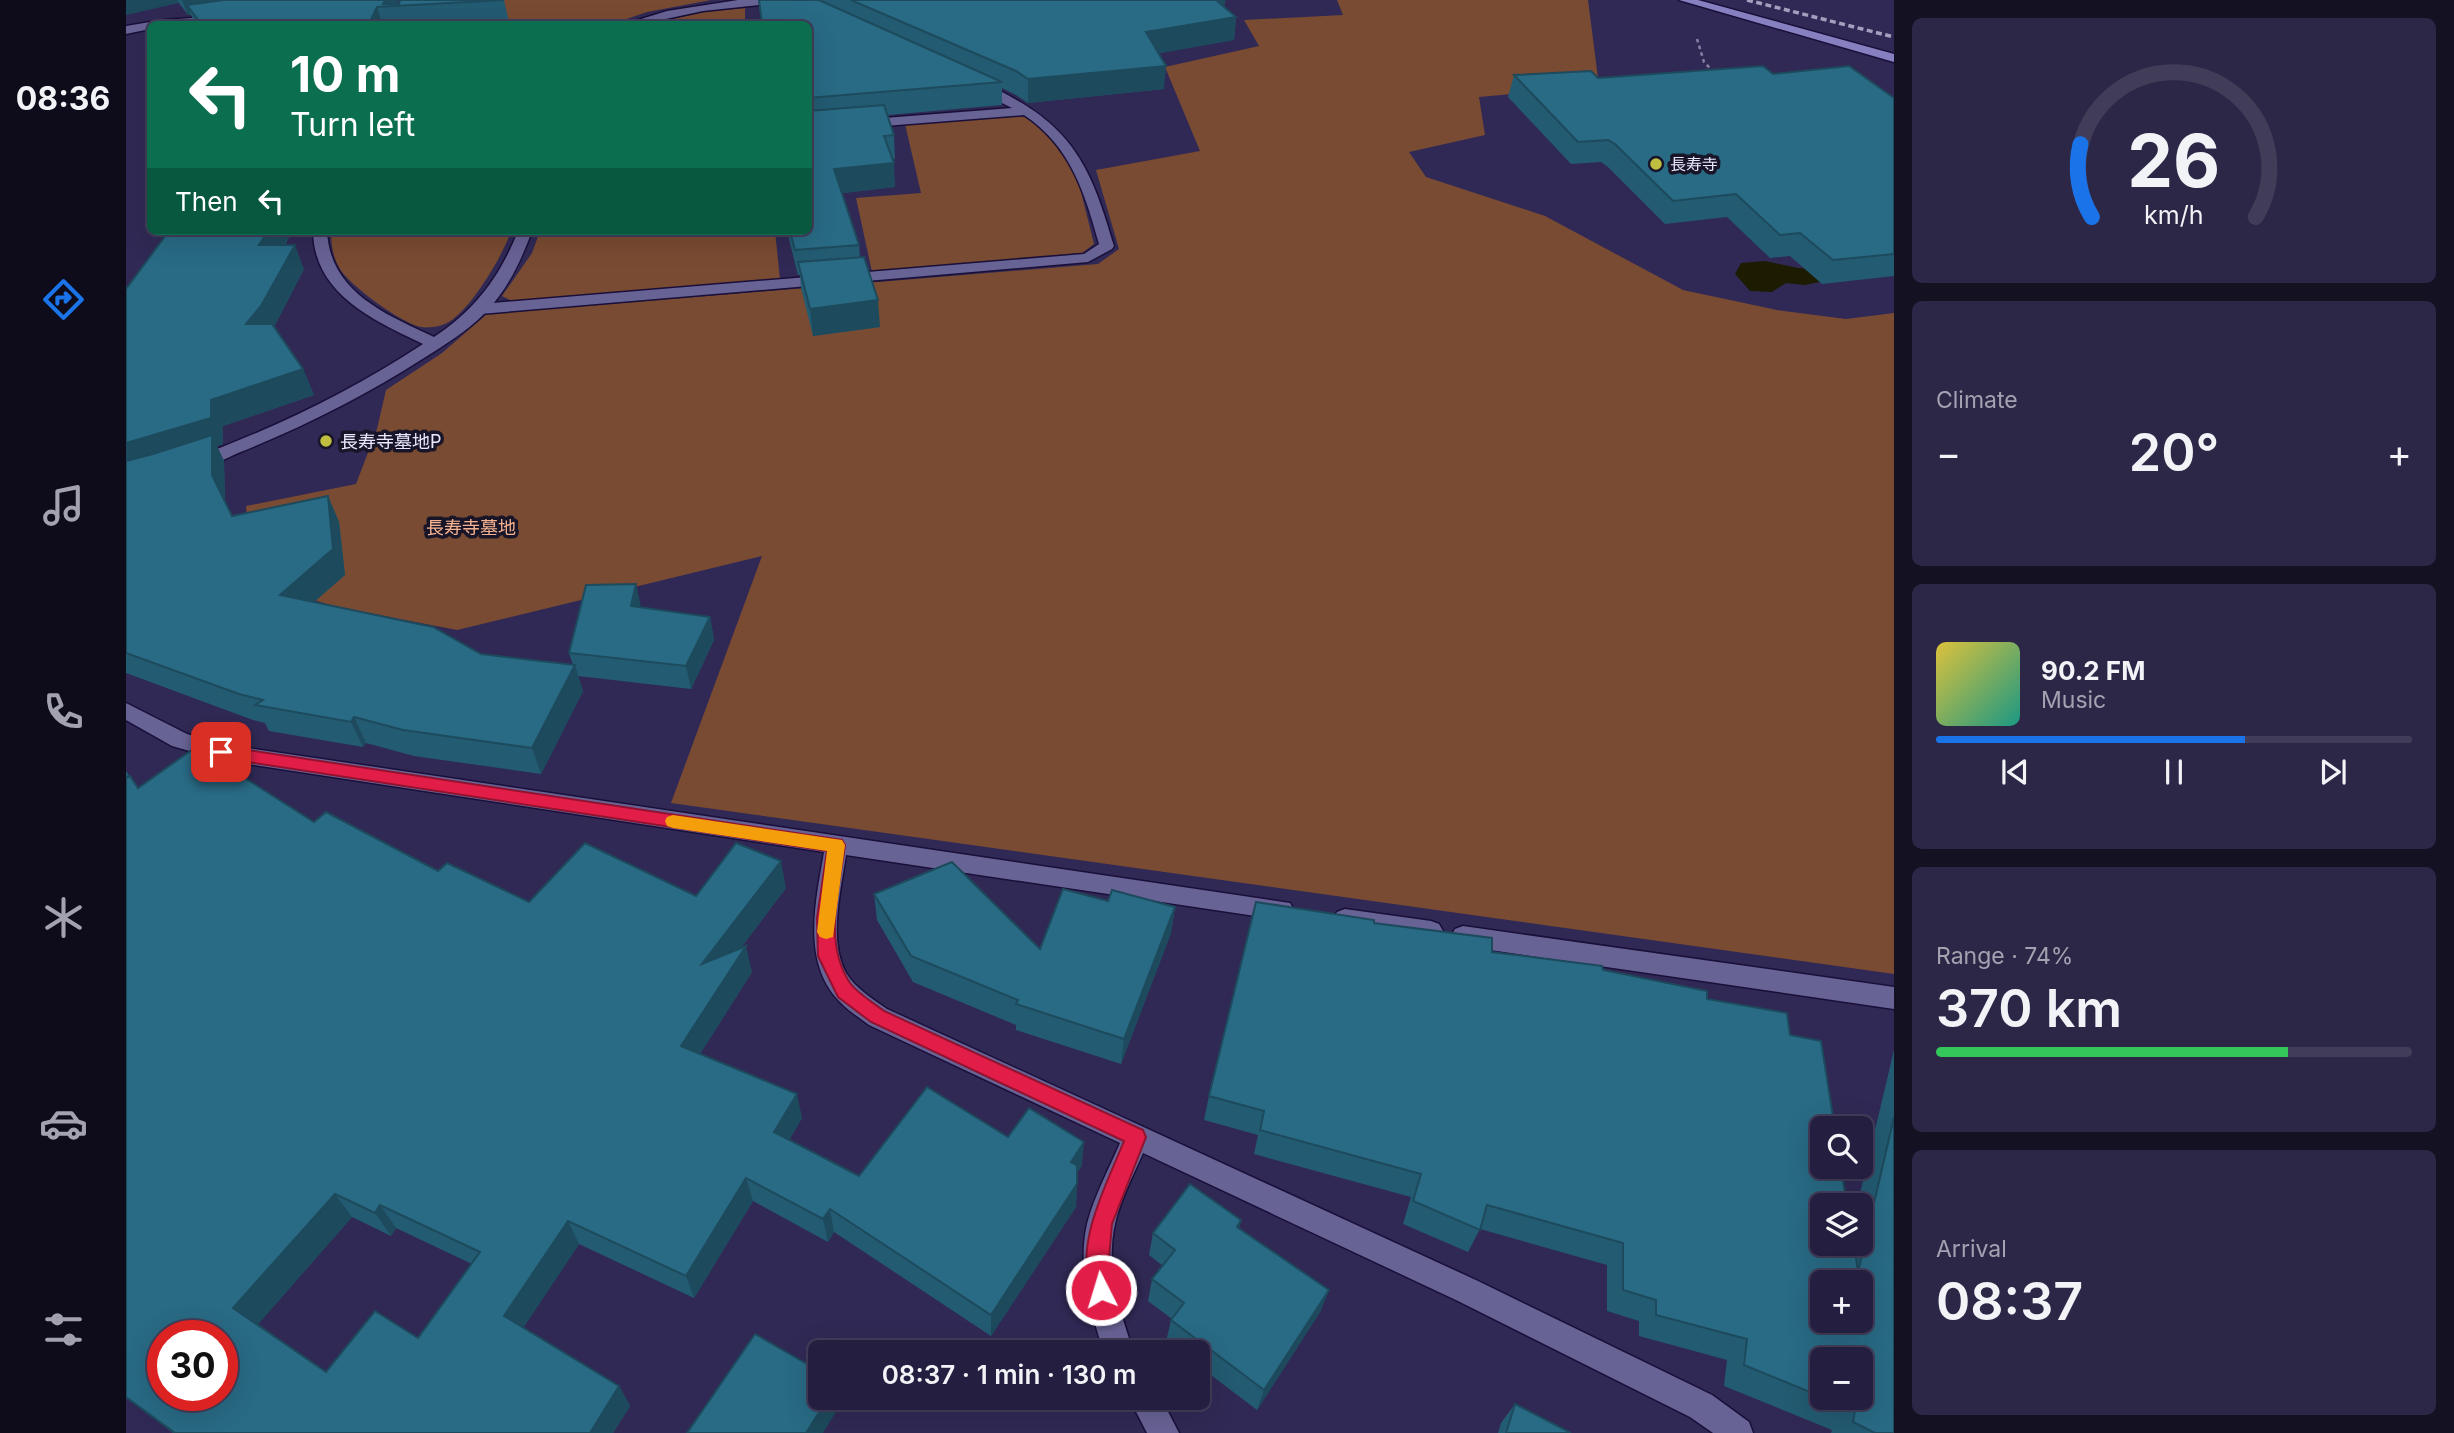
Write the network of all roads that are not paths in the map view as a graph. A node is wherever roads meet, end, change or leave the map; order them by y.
1 (777, 0) edge
2 (1685, 0) edge
3 (233, 18) edge
4 (198, 21) edge
5 (641, 21) edge
6 (147, 26) edge
7 (126, 30) edge
8 (1894, 58) edge
9 (959, 77) edge
10 (1028, 111) junction
11 (812, 128) edge
12 (321, 235) edge
13 (524, 235) edge
14 (480, 309) junction
15 (435, 344) junction
16 (184, 467) edge
17 (126, 711) edge
18 (221, 752) junction
19 (198, 765) edge
20 (836, 845) junction
21 (1894, 998) edge
22 (1136, 1137) junction
23 (1115, 1340) edge
24 (1151, 1410) edge
25 (1164, 1433) edge
26 (1738, 1433) edge

1 - 5 street
2 - 8 main road
3 - 4 street
6 - 7 street
9 - 10 street
10 - 11 street
10 - 14 street
12 - 15 street
13 - 14 street
14 - 15 street
15 - 16 street
17 - 18 street
18 - 19 street
18 - 20 street
20 - 21 street
20 - 22 street
22 - 23 street
22 - 26 street
24 - 25 street

